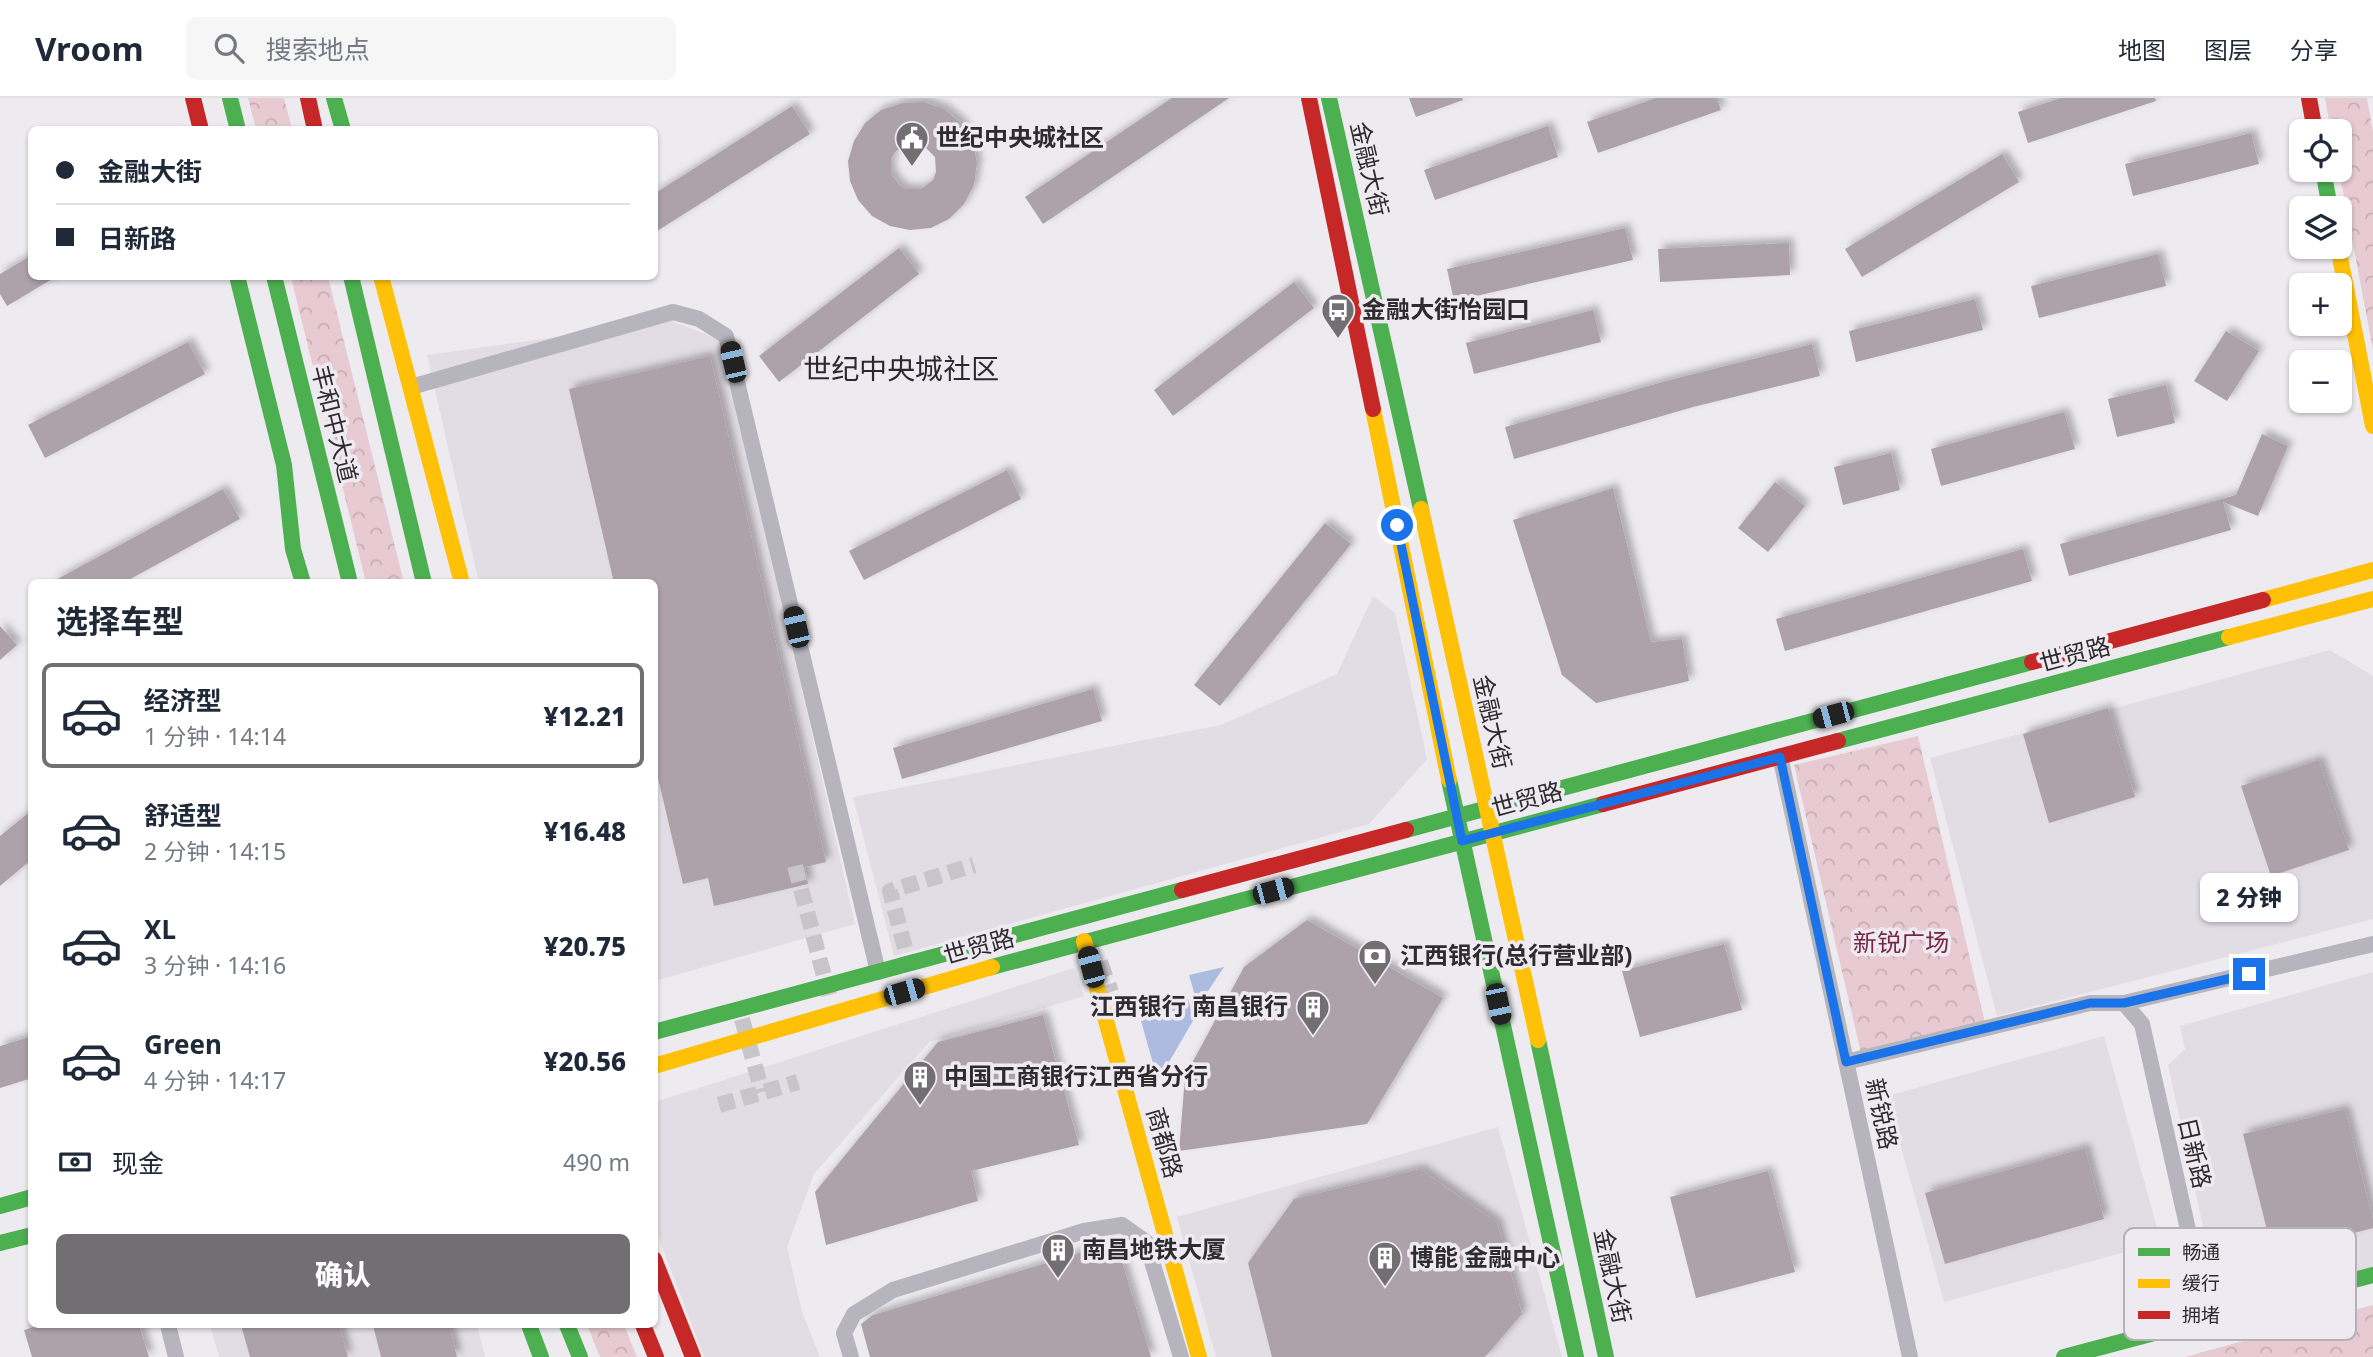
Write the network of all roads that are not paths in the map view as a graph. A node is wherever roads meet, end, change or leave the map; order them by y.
1 (193, 98) edge
2 (230, 98) edge
3 (308, 98) edge
4 (334, 98) edge
5 (1309, 98) edge
6 (1329, 98) edge
7 (2309, 98) edge
8 (2313, 119) edge
9 (200, 126) edge
10 (237, 126) edge
11 (314, 126) edge
12 (342, 126) edge
13 (2340, 259) edge
14 (238, 280) edge
15 (275, 280) edge
16 (352, 280) edge
17 (382, 280) edge
18 (411, 387) junction
19 (2373, 426) edge
20 (2373, 570) edge
21 (302, 579) edge
22 (350, 579) edge
23 (423, 579) edge
24 (461, 579) edge
25 (2373, 599) edge
26 (1780, 757) junction
27 (1488, 808) junction
28 (1456, 816) junction
29 (1494, 833) junction
30 (1462, 841) junction
31 (1084, 942) junction
32 (2373, 944) edge
33 (878, 972) junction
34 (2124, 1003) junction
35 (658, 1031) edge
36 (1846, 1062) junction
37 (658, 1065) edge
38 (28, 1198) edge
39 (0, 1206) edge
40 (2188, 1228) edge
41 (28, 1236) edge
42 (0, 1243) edge
43 (658, 1269) edge
44 (2373, 1275) edge
45 (2356, 1280) edge
46 (168, 1328) edge
47 (530, 1328) edge
48 (568, 1328) edge
49 (644, 1328) edge
50 (2128, 1340) edge
51 (176, 1357) edge
52 (541, 1357) edge
53 (580, 1357) edge
54 (656, 1357) edge
55 (693, 1357) edge
56 (851, 1357) edge
57 (1181, 1357) edge
58 (1199, 1357) edge
59 (1576, 1357) edge
60 (1606, 1357) edge
61 (1910, 1357) edge
62 (2064, 1357) edge

1 - 9 main road
2 - 10 main road
3 - 11 main road
4 - 12 main road
5 - 28 main road, 金融大街
6 - 27 main road, 金融大街
7 - 8 main road
13 - 19 main road
14 - 21 main road
15 - 22 main road, 丰和中大道
16 - 23 main road, 丰和中大道
17 - 18 main road
18 - 24 main road
18 - 33 street
20 - 27 main road, 世贸路
25 - 26 main road, 世贸路
26 - 29 main road, 世贸路
26 - 36 street, 新锐路
27 - 28 main road, 世贸路
27 - 29 main road, 金融大街
28 - 30 main road, 金融大街
28 - 33 main road, 世贸路
29 - 30 main road, 世贸路
29 - 60 main road, 金融大街
30 - 31 main road, 世贸路
30 - 59 main road, 金融大街
31 - 37 main road, 世贸路
31 - 58 main road, 商都路
32 - 34 street
33 - 35 main road, 世贸路
34 - 36 street
34 - 40 street, 日新路
36 - 61 street, 新锐路
38 - 39 main road
41 - 42 main road
43 - 55 main road
44 - 45 main road
46 - 51 street
47 - 52 main road
48 - 53 main road
49 - 54 main road
50 - 62 main road
56 - 57 street

